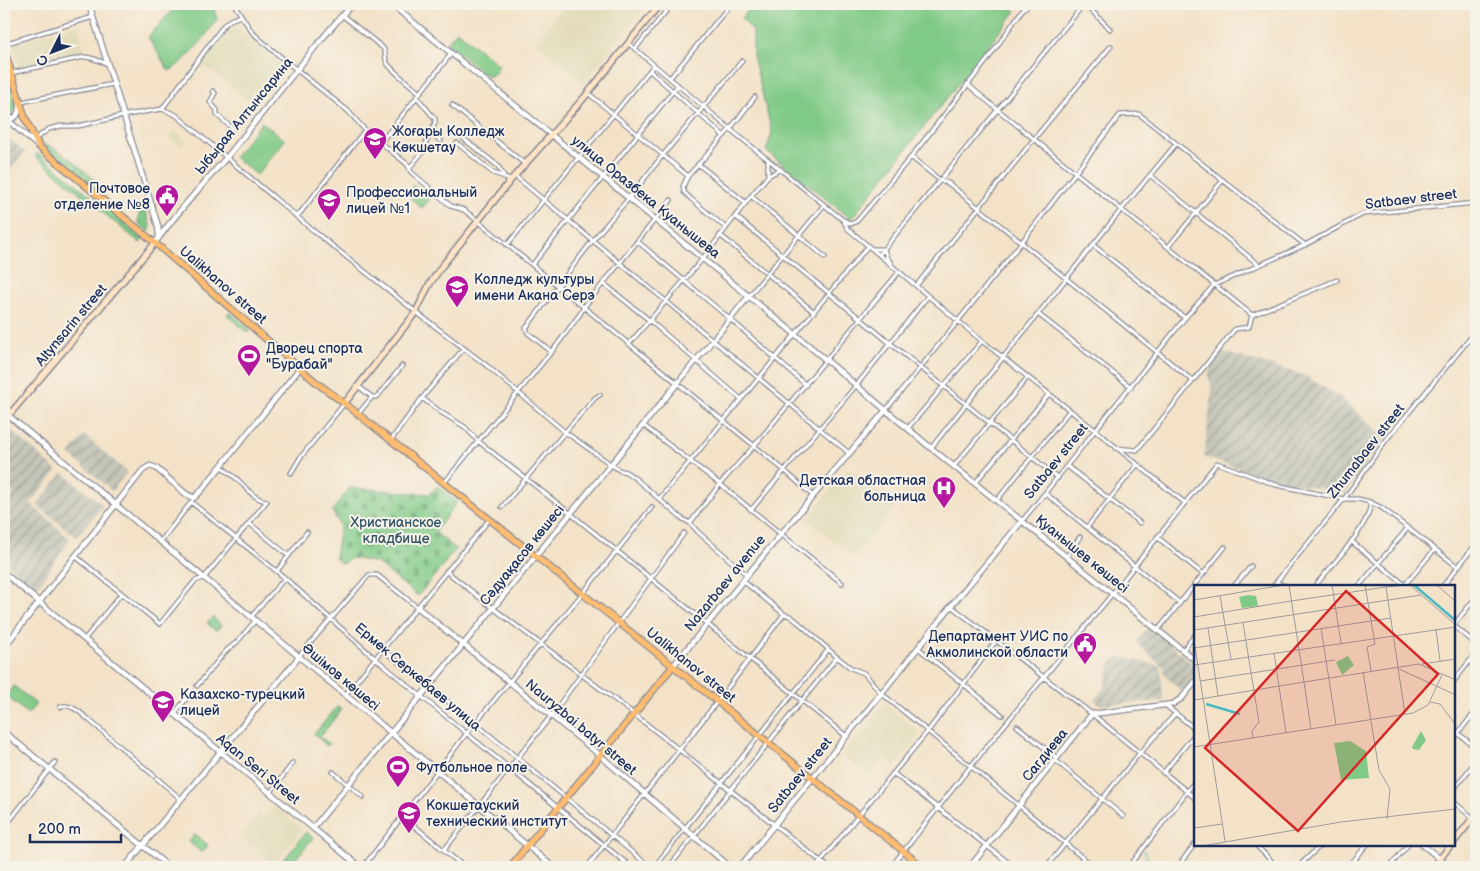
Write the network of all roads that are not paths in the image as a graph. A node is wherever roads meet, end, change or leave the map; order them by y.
1 (89, 4) edge
2 (234, 4) edge
3 (352, 4) edge
4 (391, 4) edge
5 (660, 4) edge
6 (672, 4) edge
7 (731, 4) edge
8 (1029, 4) edge
9 (1085, 4) edge
10 (342, 15) junction
11 (241, 16) junction
12 (93, 17) junction
13 (1110, 29) dead end
14 (628, 43) junction
15 (4, 44) edge
16 (1111, 46) dead end
17 (635, 49) junction
18 (4, 50) edge
19 (452, 53) junction
20 (742, 61) dead end
21 (107, 63) junction
22 (654, 65) junction
23 (296, 70) junction
24 (650, 71) junction
25 (11, 74) junction
26 (670, 78) junction
27 (114, 84) junction
28 (967, 84) junction
29 (678, 85) junction
30 (213, 91) dead end
31 (673, 91) junction
32 (420, 93) junction
33 (588, 93) junction
34 (417, 97) junction
35 (755, 97) dead end
36 (20, 102) junction
37 (452, 105) dead end
38 (704, 106) junction
39 (162, 109) junction
40 (998, 110) junction
41 (698, 112) junction
42 (614, 114) junction
43 (123, 116) junction
44 (5, 118) edge
45 (233, 129) dead end
46 (730, 129) junction
47 (365, 130) junction
48 (432, 133) junction
49 (552, 134) junction
50 (638, 134) junction
51 (724, 136) junction
52 (34, 139) junction
53 (464, 139) dead end
54 (1034, 139) junction
55 (441, 141) dead end
56 (381, 142) junction
57 (457, 143) dead end
58 (1176, 144) junction
59 (39, 147) junction
60 (663, 155) junction
61 (226, 157) junction
62 (911, 157) junction
63 (580, 158) junction
64 (769, 159) junction
65 (525, 164) junction
66 (698, 164) junction
67 (781, 169) junction
68 (411, 172) junction
69 (1075, 173) junction
70 (514, 176) junction
71 (688, 176) junction
72 (768, 176) junction
73 (1150, 176) junction
74 (505, 177) junction
75 (604, 178) junction
76 (1223, 180) junction
77 (510, 181) junction
78 (941, 181) junction
79 (751, 196) junction
80 (629, 198) junction
81 (544, 200) junction
82 (671, 200) dead end
83 (746, 203) junction
84 (1476, 203) edge
85 (824, 205) junction
86 (979, 208) junction
87 (1121, 210) junction
88 (1196, 214) junction
89 (735, 216) junction
90 (297, 217) junction
91 (568, 220) junction
92 (655, 220) junction
93 (843, 220) junction
94 (478, 221) junction
95 (726, 228) junction
96 (720, 235) junction
97 (799, 235) junction
98 (159, 236) junction
99 (593, 240) junction
100 (636, 242) junction
101 (155, 243) junction
102 (1021, 243) junction
103 (507, 244) junction
104 (1093, 244) junction
105 (868, 246) junction
106 (1305, 246) junction
107 (1168, 248) junction
108 (884, 249) junction
109 (872, 250) junction
110 (783, 254) junction
111 (879, 255) junction
112 (825, 257) dead end
113 (702, 258) junction
114 (620, 262) junction
115 (532, 265) junction
116 (1259, 265) junction
117 (894, 268) junction
118 (899, 272) junction
119 (767, 274) junction
120 (1066, 279) junction
121 (683, 280) junction
122 (1337, 280) dead end
123 (603, 283) junction
124 (1214, 285) junction
125 (558, 286) junction
126 (916, 286) junction
127 (830, 292) junction
128 (748, 296) junction
129 (928, 296) junction
130 (666, 301) junction
131 (584, 307) junction
132 (416, 312) junction
133 (814, 312) junction
134 (1038, 314) junction
135 (1252, 315) junction
136 (861, 318) junction
137 (1186, 318) junction
138 (730, 319) junction
139 (649, 320) junction
140 (958, 321) junction
141 (1476, 331) edge
142 (796, 334) junction
143 (712, 341) junction
144 (982, 342) junction
145 (890, 343) junction
146 (629, 344) junction
147 (464, 348) junction
148 (552, 352) junction
149 (1158, 354) junction
150 (775, 358) junction
151 (1003, 358) junction
152 (696, 360) junction
153 (826, 360) junction
154 (402, 366) dead end
155 (920, 367) junction
156 (300, 368) junction
157 (1028, 377) junction
158 (758, 378) junction
159 (1193, 381) junction
160 (677, 383) junction
161 (806, 385) junction
162 (857, 385) junction
163 (358, 386) junction
164 (944, 386) junction
165 (1131, 387) junction
166 (518, 393) junction
167 (1049, 394) junction
168 (600, 395) dead end
169 (372, 397) junction
170 (422, 398) junction
171 (741, 399) junction
172 (344, 404) junction
173 (790, 404) junction
174 (966, 404) junction
175 (886, 410) junction
176 (1070, 410) junction
177 (4, 412) edge
178 (358, 414) junction
179 (9, 416) junction
180 (723, 420) junction
181 (4, 421) edge
182 (990, 423) junction
183 (643, 424) junction
184 (908, 428) junction
185 (819, 429) junction
186 (1095, 430) junction
187 (565, 432) junction
188 (391, 440) junction
189 (1010, 440) junction
190 (478, 441) junction
191 (754, 446) junction
192 (931, 448) junction
193 (1116, 448) junction
194 (849, 453) junction
195 (1032, 457) junction
196 (690, 461) junction
197 (611, 464) junction
198 (1137, 465) junction
199 (221, 466) junction
200 (954, 466) junction
201 (1067, 466) junction
202 (784, 470) junction
203 (291, 473) dead end
204 (1058, 478) junction
205 (526, 479) junction
206 (444, 483) junction
207 (975, 483) junction
208 (720, 484) junction
209 (1045, 493) junction
210 (813, 496) junction
211 (462, 498) junction
212 (659, 499) junction
213 (1110, 499) junction
214 (1344, 499) junction
215 (193, 500) junction
216 (996, 500) junction
217 (1370, 502) junction
218 (1185, 503) junction
219 (114, 505) junction
220 (502, 507) dead end
221 (652, 507) dead end
222 (751, 510) junction
223 (571, 514) junction
224 (489, 520) junction
225 (1022, 520) junction
226 (249, 523) junction
227 (690, 523) junction
228 (1140, 523) dead end
229 (1088, 526) junction
230 (1407, 529) junction
231 (308, 532) dead end
232 (684, 533) dead end
233 (781, 534) junction
234 (236, 538) junction
235 (1080, 538) dead end
236 (1158, 538) junction
237 (1351, 541) junction
238 (160, 542) junction
239 (1476, 544) edge
240 (1225, 547) dead end
241 (1435, 549) junction
242 (616, 551) junction
243 (75, 556) junction
244 (289, 556) junction
245 (1067, 556) junction
246 (536, 557) junction
247 (1378, 563) junction
248 (1135, 565) junction
249 (1250, 566) dead end
250 (1458, 567) junction
251 (277, 571) junction
252 (446, 571) junction
253 (4, 573) edge
254 (1203, 574) junction
255 (748, 575) junction
256 (204, 578) junction
257 (285, 578) junction
258 (650, 579) junction
259 (743, 581) junction
260 (842, 583) dead end
261 (1274, 584) edge
262 (1194, 585) edge
263 (1194, 585) edge
264 (1235, 585) edge
265 (1316, 585) edge
266 (1360, 585) edge
267 (1404, 585) edge
268 (1406, 585) edge
269 (1444, 585) edge
270 (1191, 589) junction
271 (1194, 591) edge
272 (1113, 593) junction
273 (121, 594) junction
274 (582, 594) junction
275 (1476, 597) edge
276 (39, 602) junction
277 (1180, 603) junction
278 (951, 606) junction
279 (417, 607) junction
280 (493, 608) junction
281 (784, 614) junction
282 (331, 618) junction
283 (253, 619) junction
284 (618, 623) junction
285 (1455, 624) edge
286 (707, 625) junction
287 (1455, 626) edge
288 (1158, 630) junction
289 (1194, 636) edge
290 (84, 640) junction
291 (996, 641) junction
292 (541, 644) junction
293 (1476, 644) edge
294 (463, 645) junction
295 (4, 647) edge
296 (918, 648) junction
297 (382, 649) junction
298 (828, 650) junction
299 (1183, 650) junction
300 (1476, 653) edge
301 (299, 657) junction
302 (375, 658) junction
303 (837, 658) junction
304 (750, 659) junction
305 (1194, 659) edge
306 (673, 666) junction
307 (582, 675) junction
308 (1044, 677) junction
309 (1455, 680) edge
310 (509, 682) junction
311 (1194, 683) edge
312 (964, 684) junction
313 (197, 686) dead end
314 (429, 686) junction
315 (191, 694) dead end
316 (794, 694) junction
317 (881, 694) junction
318 (344, 695) junction
319 (421, 696) junction
320 (802, 701) junction
321 (717, 702) junction
322 (1165, 705) junction
323 (60, 707) dead end
324 (1476, 710) edge
325 (174, 714) junction
326 (634, 714) junction
327 (1092, 714) junction
328 (1175, 714) junction
329 (1002, 715) dead end
330 (551, 716) junction
331 (475, 723) junction
332 (1017, 726) dead end
333 (1194, 729) edge
334 (928, 731) junction
335 (1455, 731) edge
336 (4, 732) edge
337 (391, 733) junction
338 (467, 733) junction
339 (1458, 733) junction
340 (1194, 735) edge
341 (759, 736) junction
342 (846, 736) junction
343 (1455, 737) edge
344 (768, 744) junction
345 (1476, 748) edge
346 (680, 750) junction
347 (220, 752) junction
348 (1139, 754) junction
349 (600, 756) junction
350 (518, 759) junction
351 (1056, 759) junction
352 (1476, 761) edge
353 (55, 762) dead end
354 (293, 763) dead end
355 (971, 766) junction
356 (510, 769) junction
357 (50, 770) junction
358 (437, 771) junction
359 (333, 772) dead end
360 (1163, 773) junction
361 (893, 774) junction
362 (812, 779) junction
363 (1194, 782) edge
364 (348, 784) junction
365 (722, 784) junction
366 (1455, 788) edge
367 (731, 791) junction
368 (1186, 792) junction
369 (270, 793) junction
370 (644, 794) junction
371 (363, 797) dead end
372 (1194, 797) edge
373 (566, 798) junction
374 (181, 799) junction
375 (1102, 799) junction
376 (1455, 803) edge
377 (480, 806) junction
378 (1019, 806) junction
379 (558, 808) junction
380 (938, 808) junction
381 (402, 816) junction
382 (858, 816) junction
383 (1123, 816) dead end
384 (1475, 818) edge
385 (774, 825) junction
386 (4, 828) edge
387 (313, 828) junction
388 (685, 829) junction
389 (611, 836) junction
390 (694, 837) junction
391 (1455, 841) edge
392 (1066, 844) junction
393 (143, 845) junction
394 (604, 845) junction
395 (1194, 845) edge
396 (527, 846) junction
397 (987, 846) junction
398 (1257, 846) edge
399 (1320, 846) edge
400 (1366, 846) edge
401 (1407, 846) edge
402 (1424, 846) edge
403 (1451, 846) edge
404 (444, 850) junction
405 (904, 852) junction
406 (1440, 859) junction
407 (4, 860) edge
408 (1355, 860) junction
409 (1182, 861) dead end
410 (821, 862) junction
411 (464, 866) edge
412 (13, 867) edge
413 (125, 867) edge
414 (169, 867) edge
415 (362, 867) edge
416 (510, 867) edge
417 (553, 867) edge
418 (587, 867) edge
419 (631, 867) edge
420 (650, 867) edge
421 (654, 867) edge
422 (669, 867) edge
423 (730, 867) edge
424 (740, 867) edge
425 (816, 867) edge
426 (828, 867) edge
427 (891, 867) edge
428 (923, 867) edge
429 (970, 867) edge
430 (1014, 867) edge
431 (1046, 867) edge
432 (1094, 867) edge
433 (1128, 867) edge
434 (1277, 867) edge
435 (1298, 867) edge
436 (1348, 867) edge
437 (1364, 867) edge
438 (1389, 867) edge
439 (1433, 867) edge
440 (1450, 867) edge

1 - 12 street
2 - 11 street
3 - 10 street, Ыбырая Алтынсарина
4 - 19 street, улица Оразбека Куанышева
5 - 14 main road
6 - 17 street
7 - 26 street
8 - 28 street
9 - 13 street
9 - 40 street
10 - 23 street, Ыбырая Алтынсарина
10 - 32 street
11 - 23 street
11 - 39 street
12 - 15 street
12 - 21 street
14 - 17 street
14 - 33 main road
16 - 54 street
17 - 22 street
18 - 25 main road, Ualikhanov street
19 - 32 street
19 - 49 street, улица Оразбека Куанышева
20 - 38 street
21 - 25 street
21 - 27 street
22 - 24 street
22 - 26 street
23 - 47 street
23 - 61 street, Ыбырая Алтынсарина
24 - 31 street
24 - 42 street
25 - 36 main road, Ualikhanov street
26 - 29 street
27 - 36 street
27 - 43 street
28 - 40 street
28 - 62 street
29 - 31 street
29 - 38 street
30 - 45 street
31 - 41 street
31 - 50 street
32 - 34 street
33 - 42 street
33 - 49 main road
34 - 48 street
34 - 56 street
35 - 46 street
36 - 44 street
36 - 52 main road, Ualikhanov street
37 - 65 street
38 - 41 street
38 - 46 street
39 - 43 street
39 - 61 street
40 - 54 street
40 - 78 street
41 - 51 street
41 - 60 street
42 - 50 street
42 - 63 street
43 - 52 street
43 - 98 street
44 - 59 street, Ualikhanov street
46 - 51 street
46 - 64 street
47 - 56 street
47 - 90 street
48 - 55 street
48 - 68 street
49 - 63 street, улица Оразбека Куанышева
49 - 65 main road
50 - 60 street
50 - 75 street
51 - 66 street
52 - 59 main road, Ualikhanov street
53 - 74 street
54 - 69 street
54 - 86 street
56 - 68 street
57 - 74 street
58 - 69 street
58 - 73 street
58 - 76 street
59 - 101 main road, Ualikhanov street
60 - 71 street
60 - 80 street
61 - 90 street
61 - 98 street, Ыбырая Алтынсарина
62 - 78 street
62 - 93 street
63 - 75 street, улица Оразбека Куанышева
63 - 81 street
64 - 67 street
64 - 72 street
65 - 70 main road
66 - 71 street
66 - 83 street
67 - 72 street
67 - 85 street
68 - 94 street
69 - 87 street
69 - 102 street
70 - 77 main road
70 - 81 street
71 - 95 street
72 - 79 street
73 - 87 street
73 - 88 street
74 - 77 street
75 - 80 street, улица Оразбека Куанышева
75 - 91 street
76 - 88 street
76 - 106 street
77 - 94 main road
78 - 86 street
78 - 108 street
79 - 83 street
79 - 97 street
80 - 92 street, улица Оразбека Куанышева
80 - 99 street
81 - 91 street
81 - 103 street
82 - 92 street
83 - 89 street
84 - 106 street, Satbaev street
85 - 93 street
85 - 97 street
86 - 102 street
86 - 126 street
87 - 104 street
87 - 107 street
88 - 107 street
88 - 116 street
89 - 95 street
89 - 110 street
90 - 132 street
91 - 99 street
91 - 115 street
92 - 100 street
92 - 113 street, улица Оразбека Куанышева
93 - 105 street
94 - 103 street
94 - 132 main road
95 - 96 street
96 - 113 street
96 - 119 street
97 - 110 street
97 - 112 street
98 - 101 street, Ыбырая Алтынсарина
99 - 114 street
99 - 125 street
100 - 114 street
100 - 121 street
101 - 156 main road, Ualikhanov street
101 - 179 main road, Altynsarin street
102 - 120 street
102 - 140 street
103 - 115 street
104 - 120 street
104 - 137 street
105 - 109 street
105 - 127 street
106 - 116 street, Satbaev street
107 - 124 street
108 - 109 street
108 - 111 street
108 - 117 street
109 - 111 street
110 - 119 street
110 - 127 street
111 - 117 street
113 - 121 street
113 - 128 street, улица Оразбека Куанышева
114 - 123 street
114 - 130 street
115 - 125 street
116 - 124 street, Satbaev street
117 - 118 street
118 - 126 street
118 - 136 street
119 - 128 street
119 - 133 street
120 - 134 street
120 - 149 street
121 - 130 street
121 - 138 street
122 - 135 street
123 - 131 street
123 - 139 street
124 - 135 street
124 - 137 street, Satbaev street
125 - 131 street
125 - 148 street
126 - 129 street
127 - 133 street
127 - 136 street
128 - 138 street, Сәдуақасов көшесі
128 - 142 street, улица Оразбека Куанышева
129 - 140 street
129 - 145 street
130 - 139 street
130 - 143 street
131 - 146 street
131 - 148 street
132 - 147 street
132 - 163 main road
133 - 142 street
134 - 151 street
134 - 165 street
135 - 159 street
136 - 145 street
136 - 153 street
137 - 149 street, Satbaev street
138 - 143 street, Сәдуақасов көшесі
138 - 150 street
139 - 146 street
139 - 152 street
140 - 144 street
140 - 155 street
141 - 214 street, Zhumabaev street
142 - 150 street
142 - 153 street, улица Оразбека Куанышева
143 - 152 street, Сәдуақасов көшесі
143 - 158 street
144 - 151 street
144 - 164 street
145 - 155 street
145 - 162 street
146 - 160 street
147 - 166 street
147 - 170 street
148 - 166 street
149 - 159 street
149 - 165 street, Satbaev street
150 - 158 street
150 - 161 street
151 - 157 street
151 - 174 street
152 - 160 street, Сәдуақасов көшесі
152 - 171 street
153 - 161 street
153 - 162 street, улица Оразбека Куанышева
154 - 169 street
155 - 164 street
155 - 175 street
156 - 172 main road, Ualikhanov street
156 - 199 street
157 - 167 street
157 - 182 street
158 - 171 street
158 - 173 street
159 - 193 street
160 - 180 street
160 - 183 street, Сәдуақасов көшесі
161 - 173 street
162 - 175 street, улица Оразбека Куанышева
162 - 185 street
163 - 169 street
163 - 172 main road
164 - 174 street
164 - 184 street
165 - 186 street, Satbaev street
166 - 187 street
166 - 190 street
167 - 176 street
167 - 189 street
168 - 187 street
169 - 178 street
170 - 188 street
170 - 190 street
171 - 180 street
172 - 178 main road, Ualikhanov street
172 - 203 street
172 - 211 main road
173 - 185 street
173 - 191 street
174 - 182 street
174 - 192 street
175 - 184 street, Қуанышев көшесі
175 - 194 street, Nazarbaev avenue
176 - 186 street
176 - 195 street
177 - 179 street, Әшімов көшесі
178 - 188 main road, Ualikhanov street
179 - 181 main road, Altynsarin street
179 - 219 street, Әшімов көшесі
180 - 191 street
180 - 196 street
182 - 189 street
182 - 200 street
183 - 196 street
183 - 197 street, Сәдуақасов көшесі
184 - 192 street, Қуанышев көшесі
185 - 194 street
185 - 202 street
186 - 193 street
186 - 201 street, Satbaev street
187 - 197 street
187 - 205 street
188 - 206 main road, Ualikhanov street
189 - 195 street
189 - 207 street
190 - 205 street
190 - 206 street
191 - 202 street
191 - 208 street
192 - 200 street, Қуанышев көшесі
193 - 198 street
194 - 210 street, Nazarbaev avenue
195 - 204 street
195 - 216 street
196 - 208 street
196 - 212 street
197 - 212 street
197 - 223 street, Сәдуақасов көшесі
198 - 213 street
198 - 218 street
199 - 215 street
199 - 226 street
200 - 207 street, Қуанышев көшесі
201 - 204 street, Satbaev street
201 - 213 street
202 - 210 street
202 - 222 street
204 - 209 street, Satbaev street
205 - 220 street
205 - 223 street
206 - 211 main road, Ualikhanov street
207 - 216 street, Қуанышев көшесі
208 - 222 street
208 - 227 street
209 - 225 street, Satbaev street
209 - 229 street
210 - 233 street, Nazarbaev avenue
211 - 224 main road, Ualikhanov street
212 - 227 street
213 - 228 street
213 - 229 street
214 - 217 street
214 - 218 street
214 - 261 street, Zhumabaev street
215 - 219 street, Ермек Серкебаев улица
215 - 234 street, Ермек Серкебаев улица
215 - 238 street
216 - 225 street, Қуанышев көшесі
217 - 230 street
217 - 237 street
218 - 236 street
219 - 238 street, Әшімов көшесі
219 - 243 street
221 - 242 street
222 - 233 street
223 - 242 street
223 - 246 street, Сәдуақасов көшесі
224 - 246 main road, Ualikhanov street
224 - 252 street
225 - 245 street, Қуанышев көшесі
225 - 278 street, Satbaev street
226 - 234 street
226 - 244 street
227 - 255 street
229 - 248 street
230 - 241 street
230 - 247 street
231 - 244 street
232 - 258 street
233 - 255 street, Nazarbaev avenue
233 - 260 street
234 - 251 street, Ермек Серкебаев улица
234 - 256 street
235 - 245 street
236 - 248 street
236 - 254 street
237 - 247 street
237 - 265 street
238 - 256 street, Әшімов көшесі
239 - 250 street
240 - 254 street
241 - 250 street
241 - 268 street
242 - 258 street
242 - 274 street
243 - 273 street
243 - 276 street
244 - 251 street
245 - 272 street, Қуанышев көшесі
246 - 274 main road, Ualikhanov street
246 - 280 street, Сәдуақасов көшесі
247 - 266 street
247 - 267 street
248 - 272 street
248 - 277 street
249 - 264 street
250 - 269 street
251 - 257 street, Ермек Серкебаев улица
252 - 279 street
252 - 280 street
253 - 276 street, Aqan Seri Street
254 - 263 street
255 - 259 street, Nazarbaev avenue
256 - 273 street
256 - 283 street, Әшімов көшесі
257 - 282 street, Ермек Серкебаев улица
257 - 283 street
258 - 284 street
258 - 286 street
259 - 281 street
259 - 286 street, Nazarbaev avenue
262 - 270 street
270 - 271 street
270 - 277 street
272 - 288 street, Қуанышев көшесі
272 - 308 street
273 - 290 street
274 - 284 main road, Ualikhanov street
274 - 292 street
275 - 285 street
276 - 290 street, Aqan Seri Street
276 - 295 street
277 - 288 street
278 - 291 street
278 - 296 street, Satbaev street
279 - 282 street
279 - 294 street, Nauryzbai batyr street
279 - 297 street
280 - 292 street
280 - 294 street, Сәдуақасов көшесі
281 - 298 street
281 - 304 street
282 - 301 street
282 - 302 street, Ермек Серкебаев улица
283 - 301 street, Әшімов көшесі
283 - 313 street
284 - 306 main road, Ualikhanov street
284 - 307 street
286 - 304 street
286 - 306 street, Nazarbaev avenue
287 - 293 street
288 - 299 street, Қуанышев көшесі
289 - 299 street
290 - 325 street, Aqan Seri Street
291 - 308 street
291 - 312 street
292 - 307 street
292 - 310 street
294 - 310 street, Nauryzbai batyr street
294 - 314 street, Сәдуақасов көшесі
296 - 312 street
296 - 317 street, Satbaev street
297 - 302 street
297 - 314 street, Ермек Серкебаев улица
298 - 303 street
298 - 316 street
299 - 305 street, Қуанышев көшесі
300 - 309 street
301 - 318 street, Әшімов көшесі
301 - 347 street
302 - 318 street
302 - 319 street, Ермек Серкебаев улица
303 - 317 street
303 - 320 street
304 - 316 street
304 - 321 street
306 - 321 main road, Ualikhanov street
306 - 326 main road, Nazarbaev avenue
307 - 326 street
307 - 330 street
308 - 327 street
308 - 355 street
310 - 330 street, Nauryzbai batyr street
310 - 331 street
311 - 322 street
312 - 329 street
312 - 334 street
314 - 319 street, Сәдуақасов көшесі
314 - 331 street, Ермек Серкебаев улица
315 - 325 street
316 - 320 street
316 - 341 street
317 - 334 street
317 - 342 street, Satbaev street
318 - 337 street, Әшімов көшесі
319 - 337 street, Сәдуақасов көшесі
319 - 338 street, Ермек Серкебаев улица
320 - 342 street
320 - 344 street
321 - 341 main road, Ualikhanov street
321 - 346 street
322 - 327 street
322 - 328 street
323 - 374 street
324 - 339 street
325 - 347 street, Aqan Seri Street
326 - 346 street
326 - 349 main road, Nazarbaev avenue
327 - 348 street
327 - 351 street, Сагдиева
328 - 333 street
328 - 348 street
330 - 349 street, Nauryzbai batyr street
330 - 350 street
331 - 338 street
331 - 350 street, Ермек Серкебаев улица
332 - 351 street
334 - 355 street
334 - 361 street
335 - 339 street
336 - 357 street
337 - 358 street, Әшімов көшесі
337 - 364 street, Сәдуақасов көшесі
338 - 356 street, Ермек Серкебаев улица
338 - 358 street
339 - 343 street
339 - 345 street
340 - 360 street
341 - 344 main road, Ualikhanov street
341 - 365 street
342 - 362 street, Satbaev street
344 - 362 main road, Ualikhanov street
344 - 367 street
346 - 365 street
346 - 370 street
347 - 369 street, Aqan Seri Street
347 - 374 street
348 - 360 street
348 - 375 street
349 - 370 street, Nauryzbai batyr street
349 - 373 main road, Nazarbaev avenue
350 - 356 street
350 - 373 street, Ермек Серкебаев улица
351 - 375 street
351 - 378 street, Сагдиева
352 - 366 street
353 - 357 street
354 - 369 street
355 - 378 street
355 - 380 street
356 - 377 street
356 - 379 street, Ермек Серкебаев улица
357 - 386 street
357 - 393 street
358 - 377 street, Әшімов көшесі
358 - 381 street
359 - 364 street
360 - 368 street
361 - 380 street
361 - 382 street
362 - 382 main road, Ualikhanov street
362 - 385 street, Satbaev street
363 - 368 street
364 - 371 street
364 - 387 street, Сәдуақасов көшесі
365 - 367 street
365 - 388 street
367 - 385 street
367 - 390 street
368 - 372 street
368 - 433 street
369 - 387 street, Aqan Seri Street
370 - 388 street, Nauryzbai batyr street
370 - 389 street
373 - 379 main road, Nazarbaev avenue
373 - 389 street, Ермек Серкебаев улица
374 - 393 street
375 - 383 street
375 - 392 street
376 - 384 street
377 - 396 street, Әшімов көшесі
377 - 404 street
378 - 392 street
378 - 397 street, Сагдиева
379 - 394 street, Ермек Серкебаев улица
379 - 396 main road, Nazarbaev avenue
380 - 397 street
380 - 405 street
381 - 404 street
381 - 415 street
382 - 405 main road, Ualikhanov street
382 - 410 street
384 - 391 main road
385 - 410 street
385 - 424 street, Satbaev street
387 - 415 street, Aqan Seri Street
388 - 390 street, Nauryzbai batyr street
388 - 421 street
389 - 394 street
389 - 420 street, Ермек Серкебаев улица
390 - 422 street
390 - 423 street, Nauryzbai batyr street
392 - 431 street
392 - 432 street
393 - 413 street
393 - 414 street
394 - 418 street
394 - 419 street, Ермек Серкебаев улица
395 - 409 street
396 - 416 main road, Nazarbaev avenue
396 - 417 street, Әшімов көшесі
397 - 429 street, Сагдиева
397 - 430 street
398 - 434 street
399 - 435 street
400 - 408 street
401 - 438 street
402 - 406 street
403 - 406 main road
404 - 411 street
405 - 427 street
405 - 428 main road, Ualikhanov street
406 - 439 main road
406 - 440 street
407 - 412 main road
408 - 436 street
408 - 437 street
410 - 425 street
410 - 426 street

